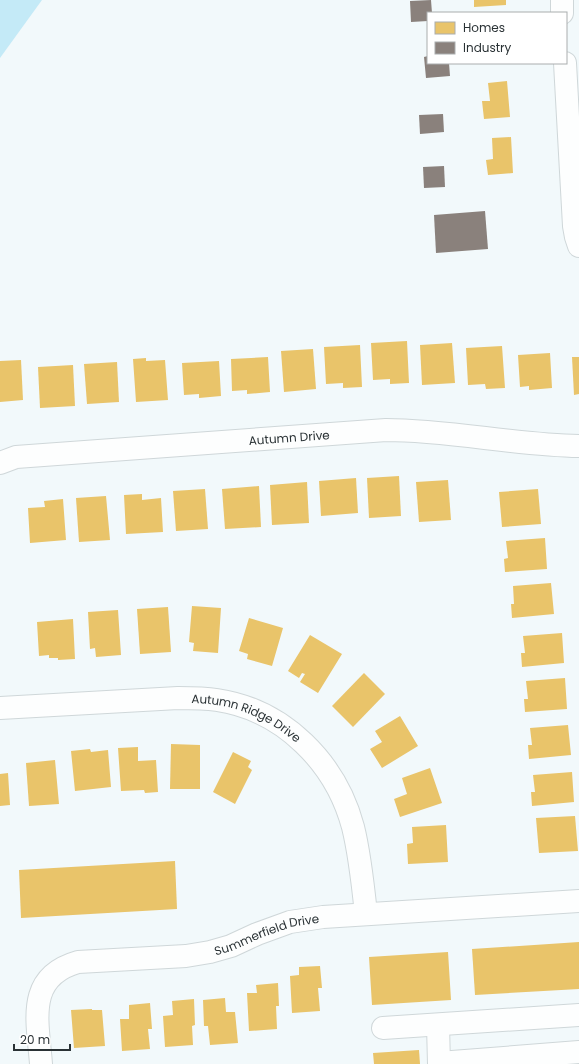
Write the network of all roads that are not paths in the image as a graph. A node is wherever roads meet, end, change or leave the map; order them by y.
1 (562, 0) edge
2 (562, 12) edge
3 (565, 64) edge
4 (579, 246) edge
5 (579, 446) edge
6 (0, 463) edge
7 (0, 708) edge
8 (579, 901) edge
9 (366, 914) junction
10 (579, 1015) edge
11 (438, 1025) junction
12 (383, 1028) dead end
13 (579, 1052) edge
14 (41, 1064) edge
15 (439, 1064) edge

1 - 2 street
3 - 4 street
5 - 6 street, Autumn Drive
7 - 9 street, Autumn Ridge Drive
8 - 9 street, Summerfield Drive
9 - 14 street, Summerfield Drive
10 - 11 street
11 - 12 street
11 - 15 street
13 - 15 street

